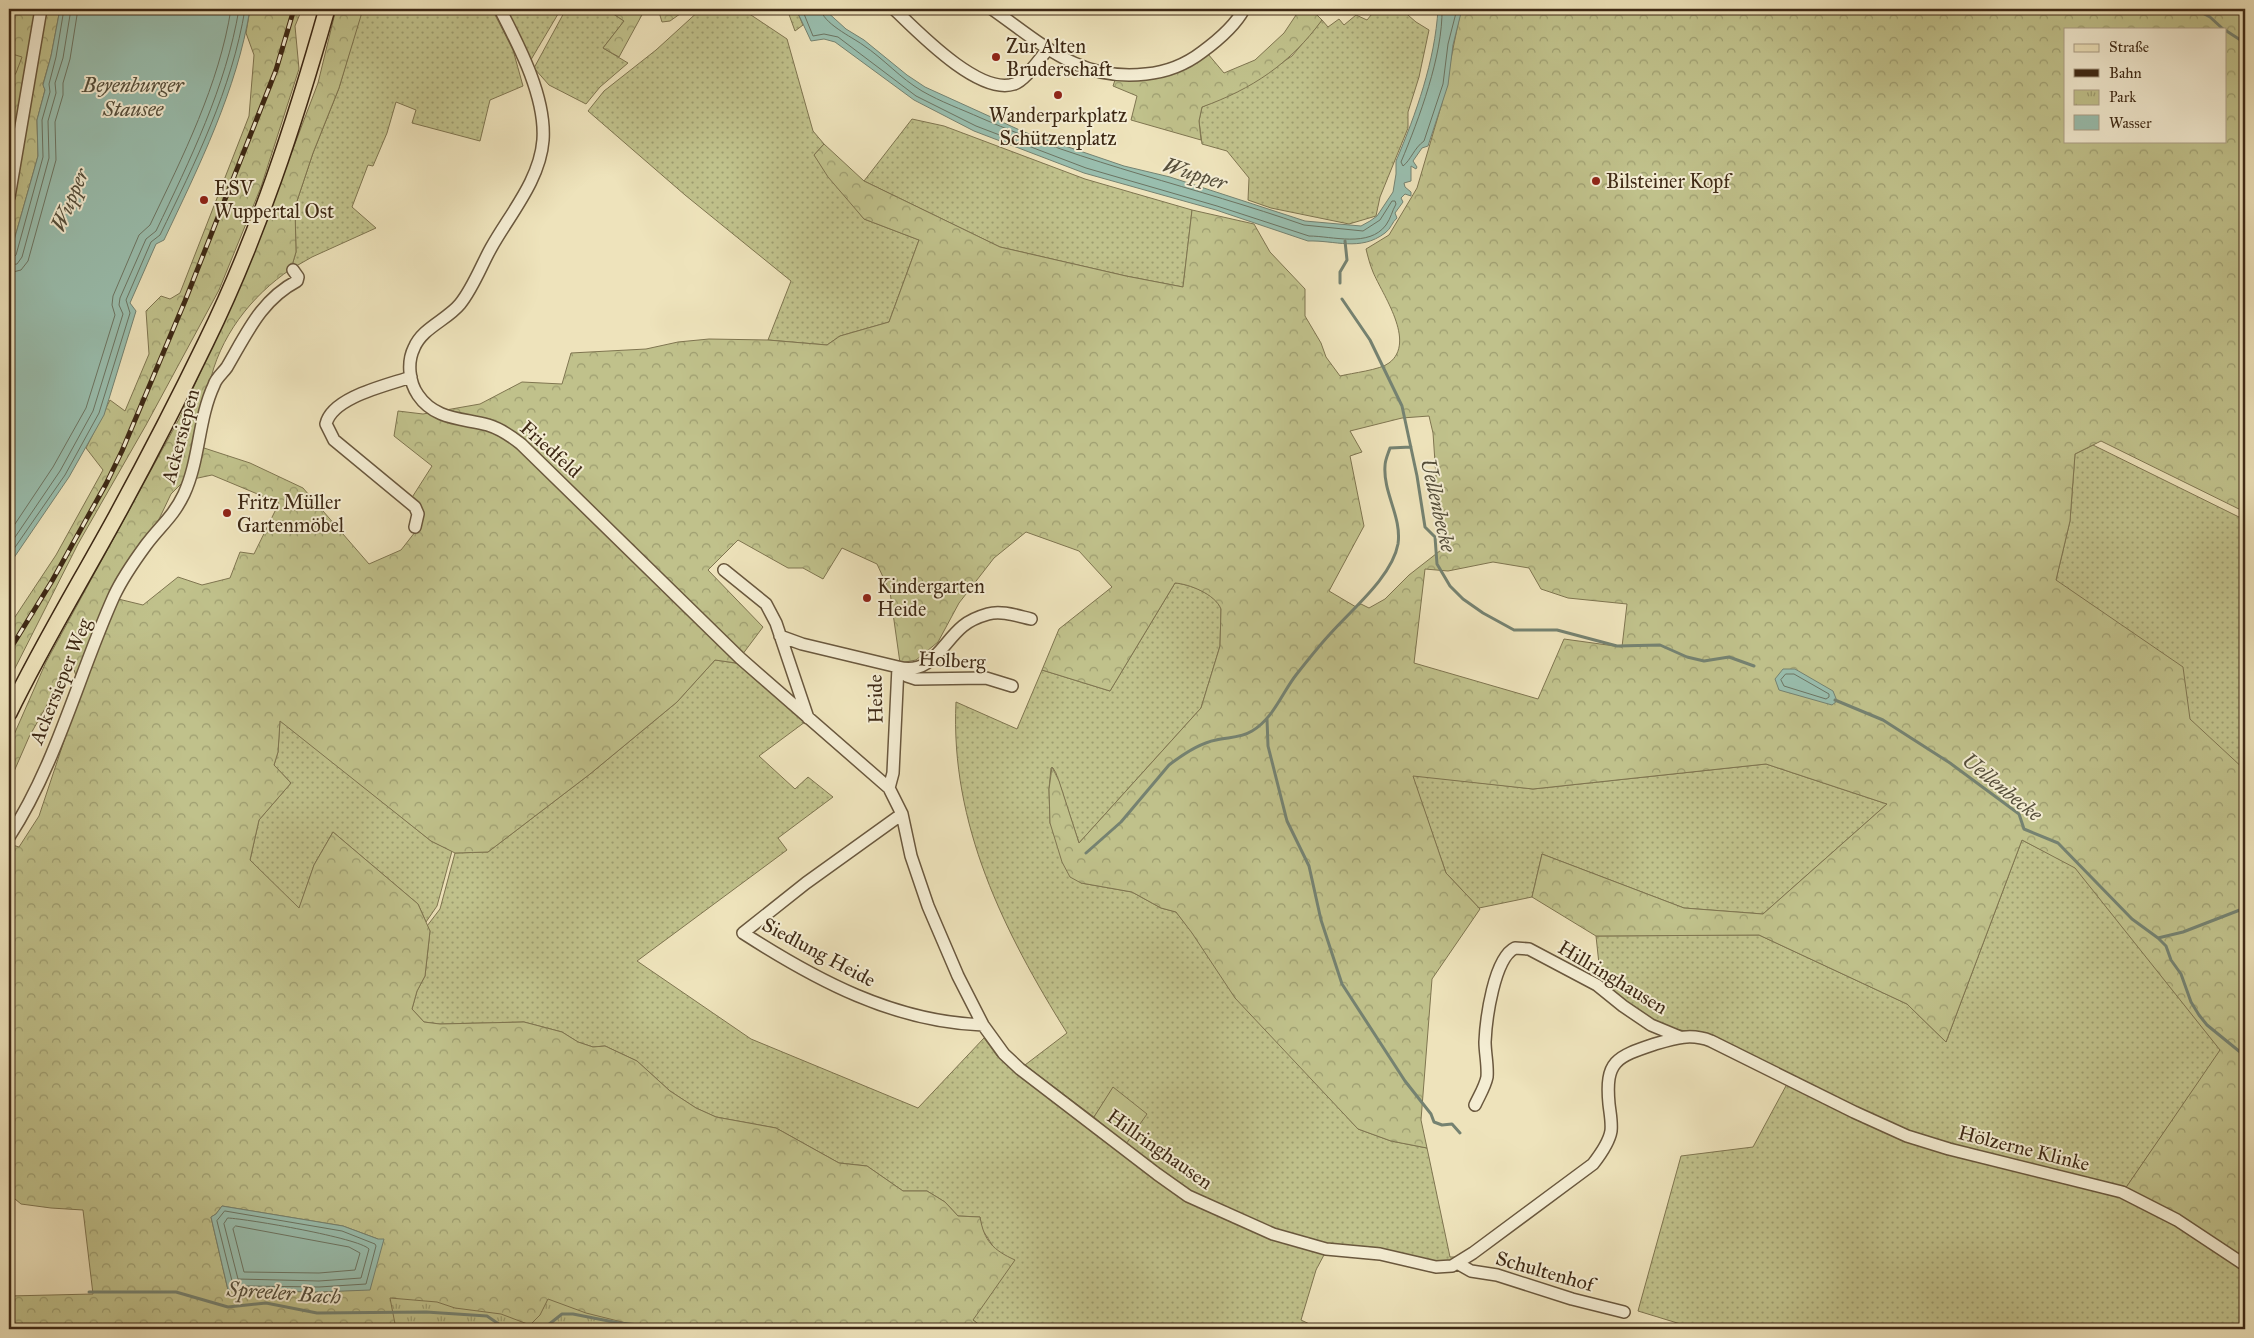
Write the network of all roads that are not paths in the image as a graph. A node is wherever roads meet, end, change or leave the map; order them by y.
1 (40, 9) edge
2 (327, 9) edge
3 (500, 9) edge
4 (894, 9) edge
5 (992, 9) edge
6 (1244, 9) edge
7 (1048, 48) junction
8 (9, 197) edge
9 (293, 270) dead end
10 (411, 377) junction
11 (415, 527) dead end
12 (724, 570) dead end
13 (115, 594) joint
14 (1031, 619) dead end
15 (780, 636) junction
16 (898, 666) junction
17 (1012, 686) dead end
18 (9, 713) edge
19 (809, 719) junction
20 (889, 788) junction
21 (902, 814) junction
22 (9, 837) edge
23 (983, 1025) junction
24 (1680, 1037) junction
25 (1786, 1080) joint
26 (1475, 1105) dead end
27 (1457, 1263) junction
28 (2245, 1265) edge
29 (1624, 1312) dead end

1 - 8 street
2 - 18 main road
3 - 10 street
4 - 7 street
5 - 7 street
6 - 7 street
9 - 13 street, Ackersiepen
10 - 11 street
10 - 19 street, Friedfeld
12 - 15 street
13 - 22 street, Ackersieper Weg
14 - 16 street, Holberg
15 - 16 street, Heide
15 - 19 street
16 - 17 street, Holberg
16 - 20 street, Heide
19 - 20 street
20 - 21 street
21 - 23 street
21 - 23 street, Siedlung Heide
23 - 27 street, Hillringhausen
24 - 25 street, Hillringhausen
24 - 26 street, Hillringhausen
24 - 27 street, Hillringhausen
25 - 28 street, Hölzerne Klinke
27 - 29 street, Schultenhof

